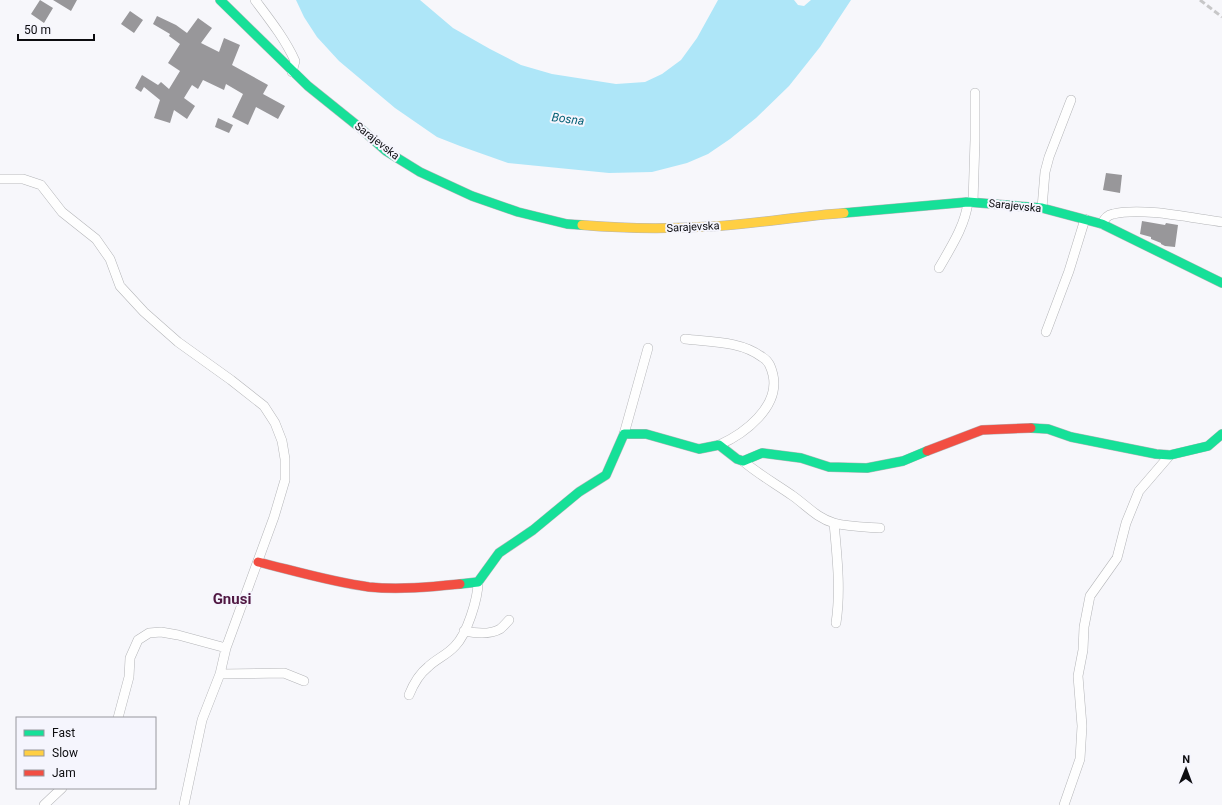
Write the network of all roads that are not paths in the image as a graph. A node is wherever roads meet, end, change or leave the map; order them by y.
1 (220, 0) edge
2 (255, 0) edge
3 (292, 72) junction
4 (975, 93) dead end
5 (1071, 100) dead end
6 (0, 179) edge
7 (970, 202) junction
8 (1042, 208) junction
9 (1085, 219) junction
10 (1222, 222) edge
11 (1102, 224) junction
12 (939, 268) dead end
13 (1222, 283) edge
14 (1046, 332) dead end
15 (685, 340) dead end
16 (648, 348) dead end
17 (624, 434) junction
18 (1222, 434) edge
19 (719, 445) junction
20 (1170, 455) junction
21 (743, 461) junction
22 (834, 523) junction
23 (880, 528) dead end
24 (258, 562) junction
25 (478, 582) junction
26 (509, 620) dead end
27 (836, 623) dead end
28 (464, 631) junction
29 (226, 648) junction
30 (220, 674) junction
31 (304, 681) dead end
32 (409, 695) dead end
33 (118, 717) edge
34 (61, 789) edge
35 (44, 805) edge
36 (184, 805) edge
37 (1064, 805) edge

1 - 3 main road, Sarajevska
2 - 3 street
3 - 7 main road, Sarajevska
4 - 7 street
5 - 8 street
6 - 24 street
7 - 8 main road, Sarajevska
7 - 12 street
8 - 9 main road, Sarajevska
9 - 11 main road, Sarajevska
9 - 14 street
10 - 11 street
11 - 13 main road, Sarajevska
15 - 19 street
16 - 17 street
17 - 19 main road
17 - 25 main road
18 - 20 main road
19 - 21 main road
20 - 21 main road
20 - 37 street
21 - 22 street
22 - 23 street
22 - 27 street
24 - 25 main road
24 - 29 street
25 - 28 street
26 - 28 street
28 - 32 street
29 - 30 street
29 - 33 street
30 - 31 street
30 - 36 street
34 - 35 street

